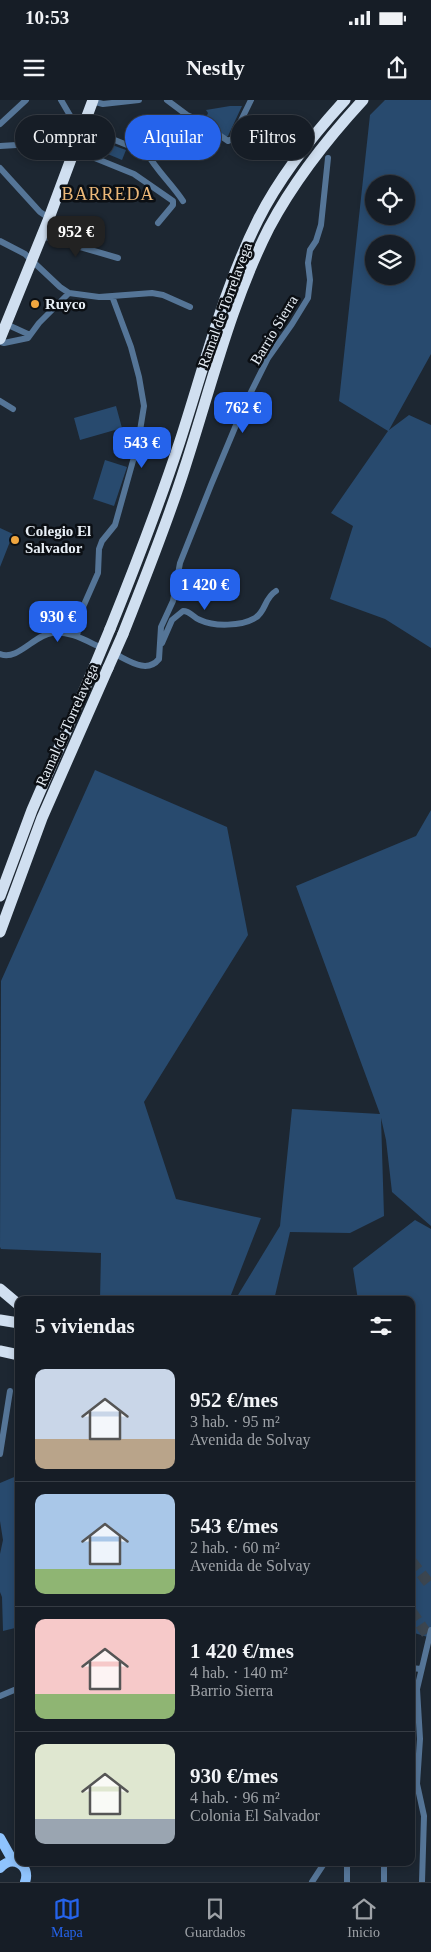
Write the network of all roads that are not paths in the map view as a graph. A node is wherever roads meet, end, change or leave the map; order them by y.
1 (26, 100) edge
2 (61, 100) edge
3 (139, 100) edge
4 (167, 100) edge
5 (251, 100) edge
6 (345, 100) edge
7 (363, 100) edge
8 (98, 101) edge
9 (72, 115) edge
10 (87, 115) edge
11 (0, 124) edge
12 (115, 139) edge
13 (15, 145) edge
14 (0, 146) edge
15 (328, 158) dead end
16 (71, 160) edge
17 (100, 160) edge
18 (0, 168) edge
19 (183, 201) dead end
20 (48, 218) junction
21 (158, 223) dead end
22 (42, 236) junction
23 (0, 241) edge
24 (118, 258) dead end
25 (32, 260) junction
26 (69, 293) junction
27 (112, 296) junction
28 (190, 307) dead end
29 (6, 324) junction
30 (30, 336) junction
31 (0, 340) edge
32 (0, 401) edge
33 (13, 409) dead end
34 (276, 591) dead end
35 (77, 636) junction
36 (160, 647) junction
37 (0, 654) edge
38 (18, 880) junction
39 (0, 896) edge
40 (0, 932) edge
41 (0, 937) edge
42 (0, 1289) edge
43 (15, 1302) edge
44 (0, 1320) edge
45 (15, 1322) edge
46 (0, 1351) edge
47 (15, 1354) edge
48 (10, 1391) dead end
49 (0, 1454) edge
50 (431, 1630) edge
51 (415, 1668) edge
52 (421, 1669) junction
53 (15, 1690) edge
54 (0, 1696) edge
55 (415, 1776) edge
56 (415, 1787) edge
57 (0, 1840) edge
58 (13, 1861) joint
59 (23, 1866) edge
60 (322, 1866) edge
61 (347, 1866) edge
62 (384, 1866) edge
63 (0, 1867) edge
64 (25, 1882) edge
65 (312, 1882) edge
66 (347, 1882) edge
67 (384, 1882) edge
68 (422, 1882) edge

1 - 11 street
2 - 9 street
3 - 8 street
4 - 5 street
6 - 39 highway, Ramal de Torrelavega, bridge
7 - 38 highway, Ramal de Torrelavega, bridge
8 - 10 highway
12 - 19 street
13 - 14 street
15 - 36 street, Barrio Sierra
16 - 20 highway
17 - 21 street
18 - 20 street
20 - 22 highway
22 - 24 street
22 - 25 highway
23 - 25 street
25 - 26 street
25 - 29 highway
26 - 27 street
26 - 30 street
27 - 28 street
27 - 35 street
29 - 30 street
29 - 31 highway
30 - 31 street
32 - 33 street
34 - 36 street, Barrio Sierra
35 - 36 street, Barrio Sierra
35 - 37 street, Barrio Sierra
38 - 40 highway, Ramal de Torrelavega
38 - 41 highway
42 - 43 highway
44 - 45 highway
46 - 47 highway
48 - 49 street
50 - 52 street
51 - 52 street
52 - 55 street
53 - 54 street
56 - 68 street
57 - 58 main road
57 - 63 main road
58 - 63 main road
59 - 64 main road
60 - 65 street
61 - 66 street
62 - 67 street

